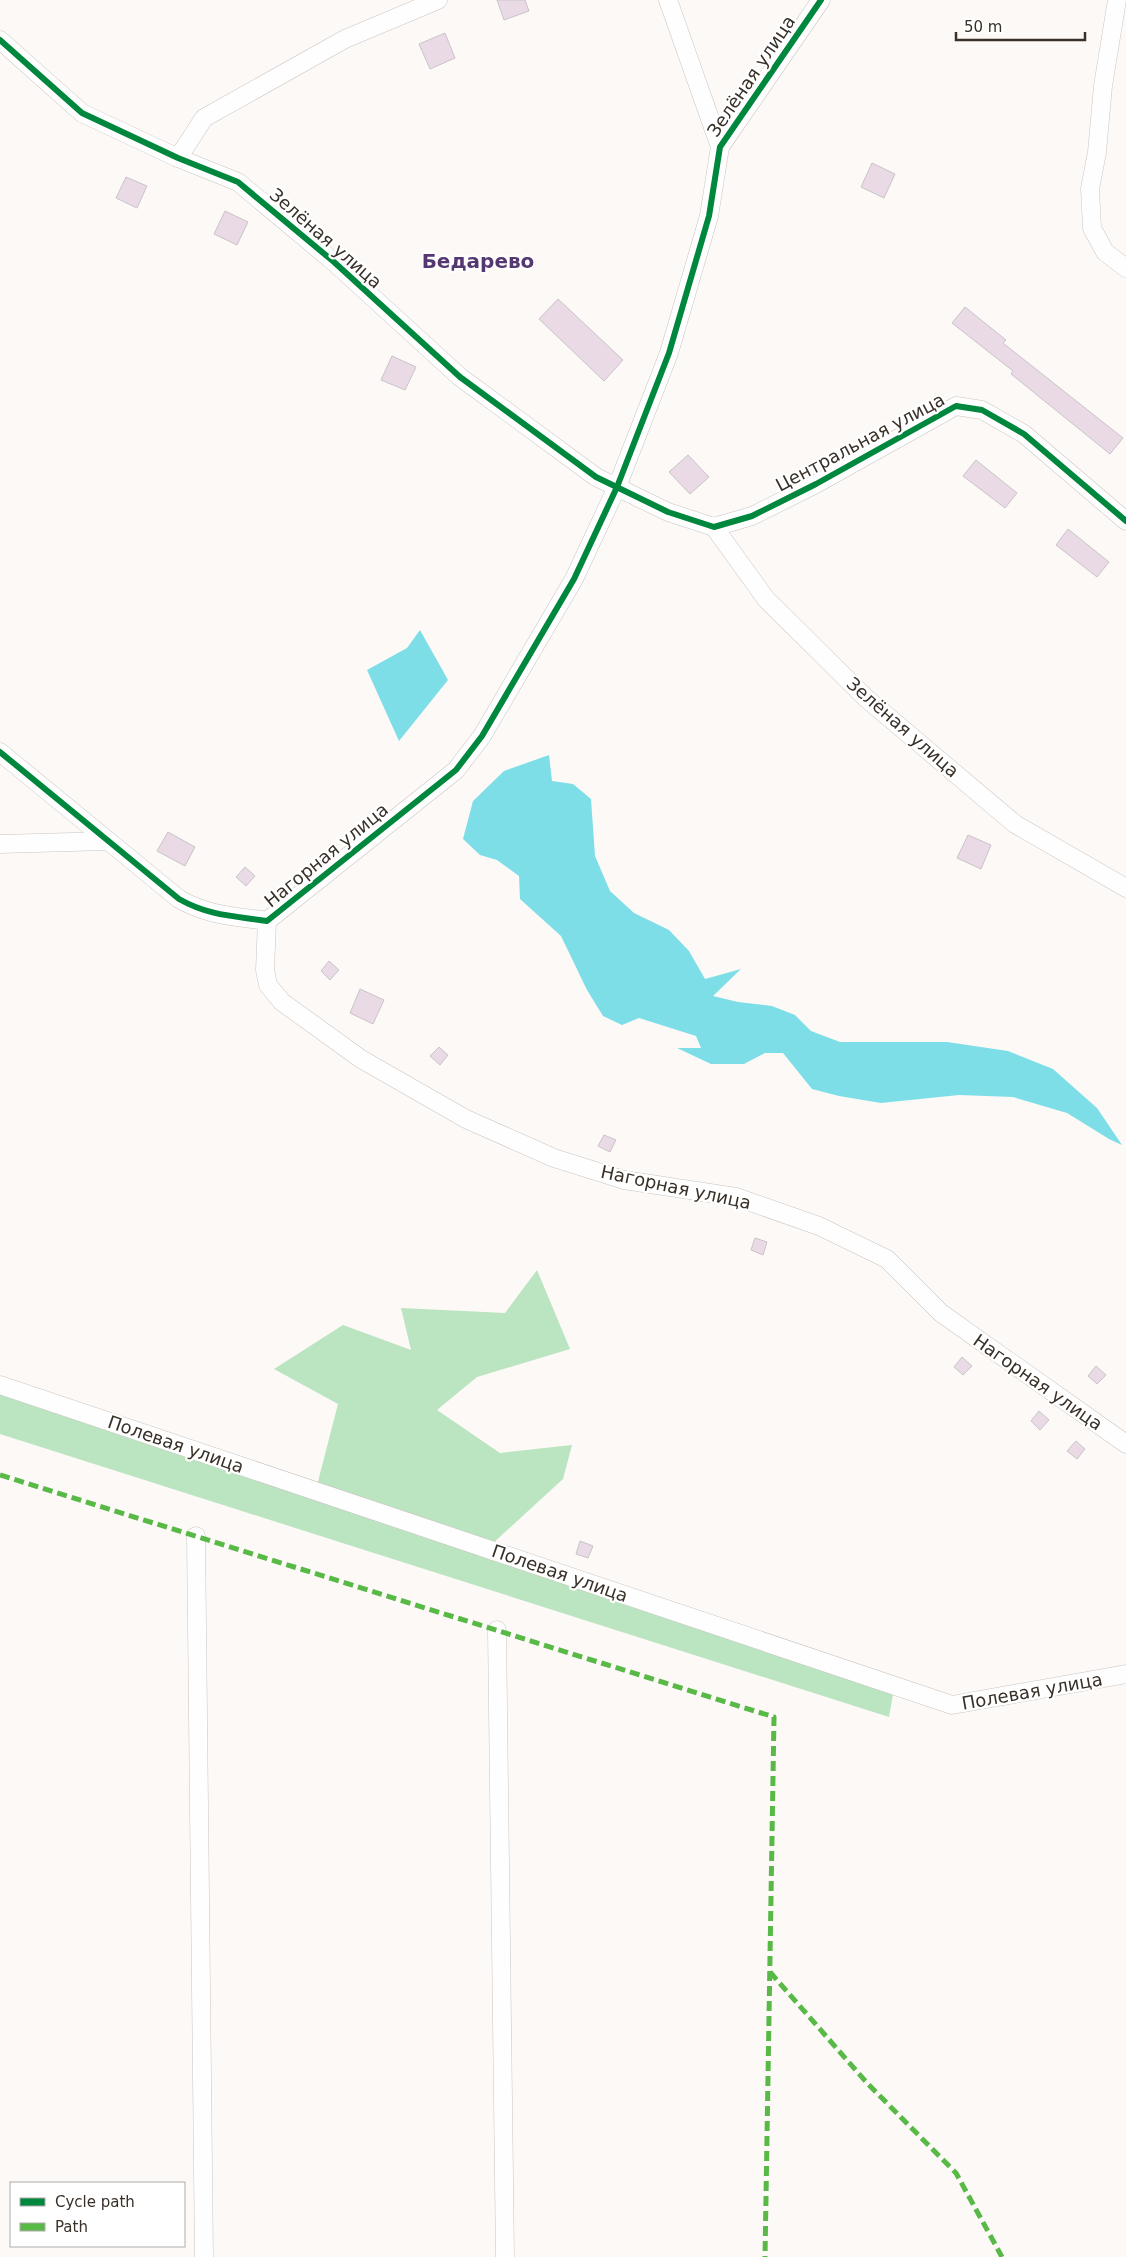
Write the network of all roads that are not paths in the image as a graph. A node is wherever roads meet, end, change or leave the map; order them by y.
1 (438, 0) edge
2 (668, 0) edge
3 (821, 0) edge
4 (1117, 0) edge
5 (0, 40) edge
6 (720, 147) junction
7 (178, 158) junction
8 (1126, 268) edge
9 (617, 487) junction
10 (1126, 521) edge
11 (714, 527) junction
12 (0, 752) edge
13 (107, 841) junction
14 (0, 844) edge
15 (1126, 888) edge
16 (267, 920) junction
17 (0, 1385) edge
18 (1126, 1444) edge
19 (196, 1536) dead end
20 (497, 1630) dead end
21 (1126, 1674) edge
22 (204, 2257) edge
23 (505, 2257) edge

1 - 7 street
2 - 6 street
3 - 6 street, Зелёная улица
4 - 8 street
5 - 7 street, Зелёная улица
6 - 9 street, Зелёная улица
7 - 9 street, Зелёная улица
9 - 11 street, Зелёная улица
9 - 16 street, Нагорная улица
10 - 11 street, Центральная улица
11 - 15 street, Зелёная улица
12 - 13 street, Нагорная улица
13 - 14 street
13 - 16 street, Нагорная улица
16 - 18 street, Нагорная улица
17 - 21 street, Полевая улица
19 - 22 street
20 - 23 street

